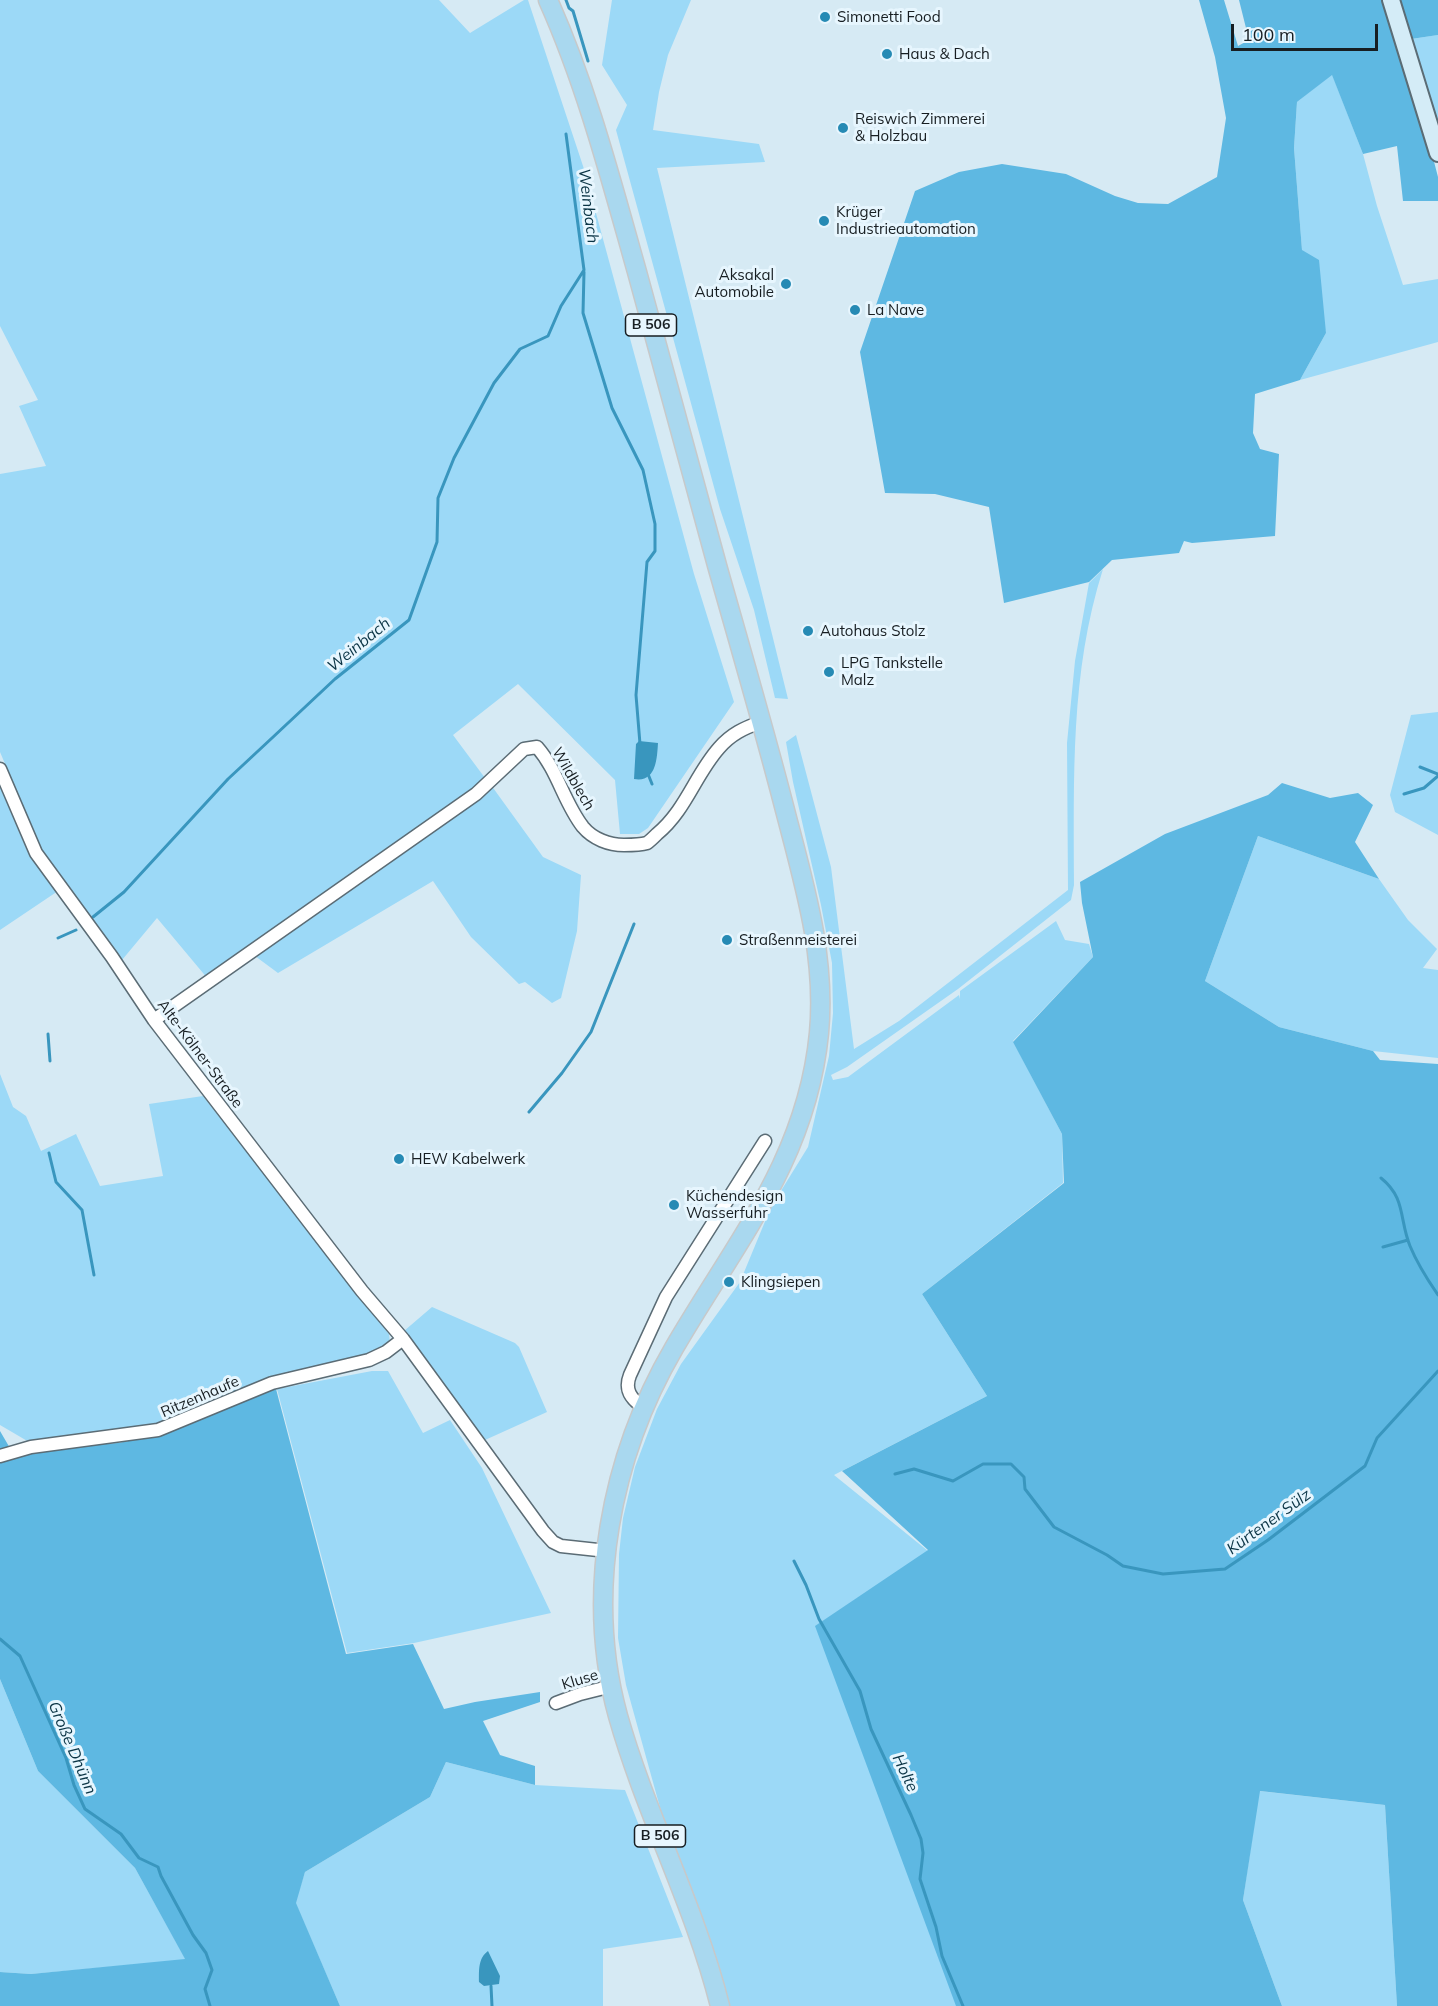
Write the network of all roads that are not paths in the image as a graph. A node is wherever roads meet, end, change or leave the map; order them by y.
1 (548, 0) edge
2 (1391, 0) edge
3 (1438, 153) edge
4 (761, 722) junction
5 (0, 769) edge
6 (154, 1020) junction
7 (765, 1141) dead end
8 (403, 1339) junction
9 (643, 1407) junction
10 (0, 1456) edge
11 (607, 1551) junction
12 (612, 1686) junction
13 (556, 1703) dead end
14 (720, 2006) edge

1 - 4 main road, B 506
2 - 3 main road
4 - 6 street, Wildblech
4 - 9 main road, B 506
5 - 6 street, Alte-Kölner-Straße
6 - 8 street, Alte-Kölner-Straße
7 - 9 street
8 - 10 street, Ritzenhaufe
8 - 11 street
9 - 11 main road, B 506
11 - 12 main road, B 506
12 - 13 street, Kluse
12 - 14 main road, B 506

